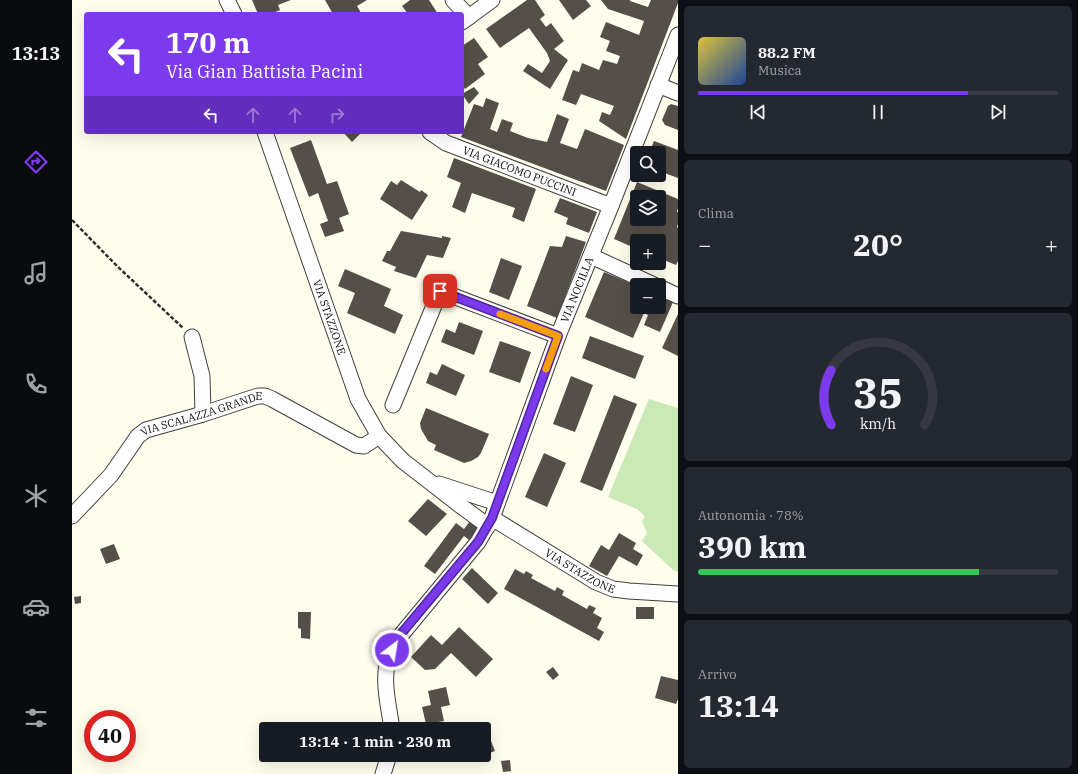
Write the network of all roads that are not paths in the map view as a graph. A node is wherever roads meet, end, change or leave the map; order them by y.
1 (228, 0) edge
2 (453, 0) edge
3 (492, 0) edge
4 (233, 12) edge
5 (460, 12) edge
6 (465, 20) edge
7 (678, 35) edge
8 (658, 85) junction
9 (678, 93) edge
10 (266, 134) edge
11 (433, 134) edge
12 (611, 206) junction
13 (591, 256) junction
14 (639, 278) edge
15 (666, 290) edge
16 (678, 296) edge
17 (558, 336) junction
18 (192, 337) road end
19 (393, 405) dead end
20 (203, 414) junction
21 (379, 436) junction
22 (428, 481) junction
23 (497, 503) junction
24 (72, 516) edge
25 (490, 522) junction
26 (678, 594) edge
27 (391, 722) edge
28 (386, 762) edge
29 (382, 774) edge

1 - 4 street
2 - 5 street
3 - 6 street
7 - 8 street, VIA NOCILLA
8 - 9 street
8 - 12 street, VIA NOCILLA
10 - 21 street, VIA STAZZONE
11 - 12 street, VIA GIACOMO PUCCINI
12 - 13 street, VIA NOCILLA
13 - 14 street
13 - 17 street, VIA NOCILLA
15 - 16 street
17 - 19 street
17 - 23 street, VIA NOCILLA
18 - 20 street
20 - 21 street, VIA SCALAZZA GRANDE
20 - 24 street, VIA SCALAZZA GRANDE
21 - 22 street, VIA STAZZONE
22 - 23 street
22 - 25 street, VIA STAZZONE
23 - 25 street, VIA NOCILLA
25 - 26 street, VIA STAZZONE
25 - 27 street, VIA NOCILLA
28 - 29 street

